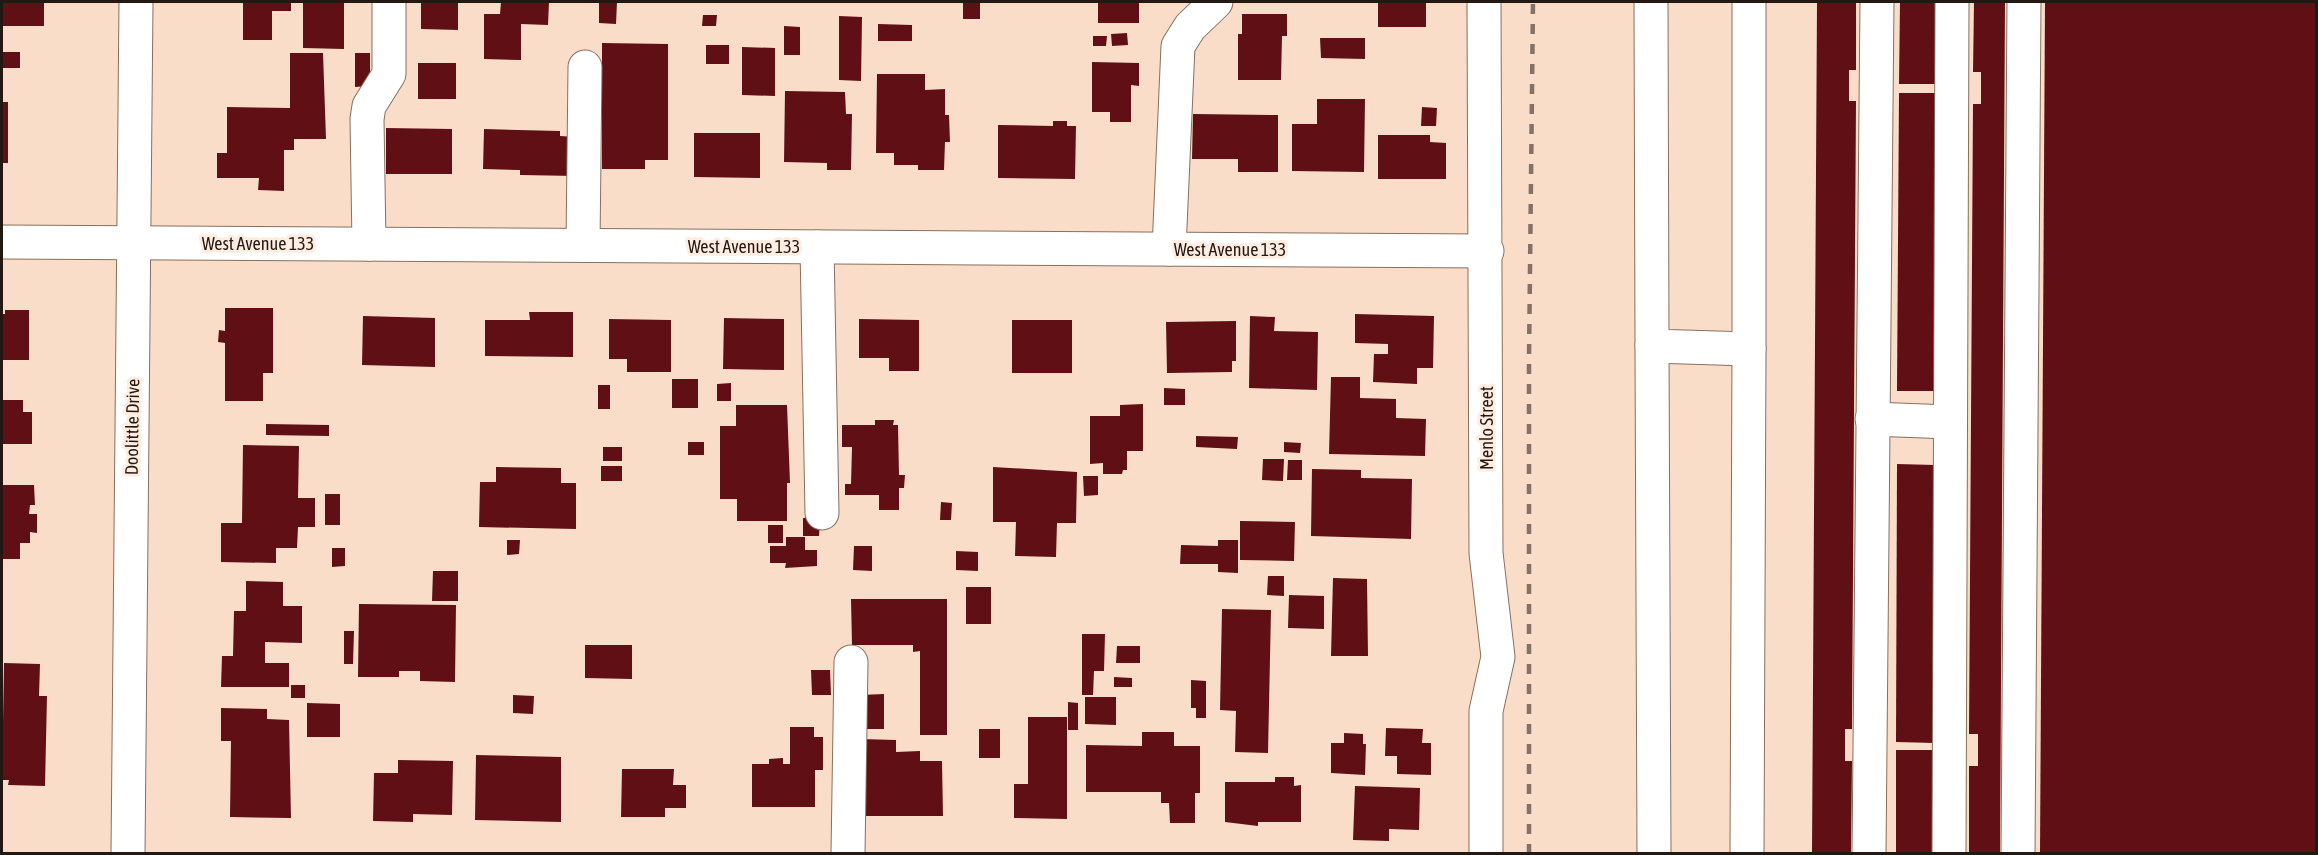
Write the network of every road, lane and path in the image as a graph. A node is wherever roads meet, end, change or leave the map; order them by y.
1 (136, 2) edge
2 (1216, 2) edge
3 (1484, 2) edge
4 (1651, 2) edge
5 (1749, 2) edge
6 (1877, 2) edge
7 (1952, 2) edge
8 (2024, 2) edge
9 (389, 3) dead end
10 (585, 67) dead end
11 (2, 242) edge
12 (133, 242) junction
13 (369, 244) junction
14 (583, 245) junction
15 (817, 247) junction
16 (1169, 249) junction
17 (1486, 251) junction
18 (1652, 346) junction
19 (1749, 349) junction
20 (1872, 419) junction
21 (1950, 422) junction
22 (822, 513) dead end
23 (851, 662) dead end
24 (128, 854) edge
25 (848, 854) edge
26 (1486, 854) edge
27 (1654, 854) edge
28 (1747, 854) edge
29 (1869, 854) edge
30 (1948, 854) edge
31 (2018, 854) edge

1 - 12 street, Doolittle Drive
2 - 16 street
3 - 17 street, Menlo Street
4 - 18 street
5 - 19 street
6 - 20 street
7 - 21 street
8 - 31 street
9 - 13 street
10 - 14 street
11 - 12 street, West Avenue 133
12 - 13 street, West Avenue 133
12 - 24 street, Doolittle Drive
13 - 14 street, West Avenue 133
14 - 15 street, West Avenue 133
15 - 16 street, West Avenue 133
15 - 22 street
16 - 17 street, West Avenue 133
17 - 26 street, Menlo Street
18 - 19 street
18 - 27 street
19 - 28 street
20 - 21 street
20 - 29 street
21 - 30 street
23 - 25 street

